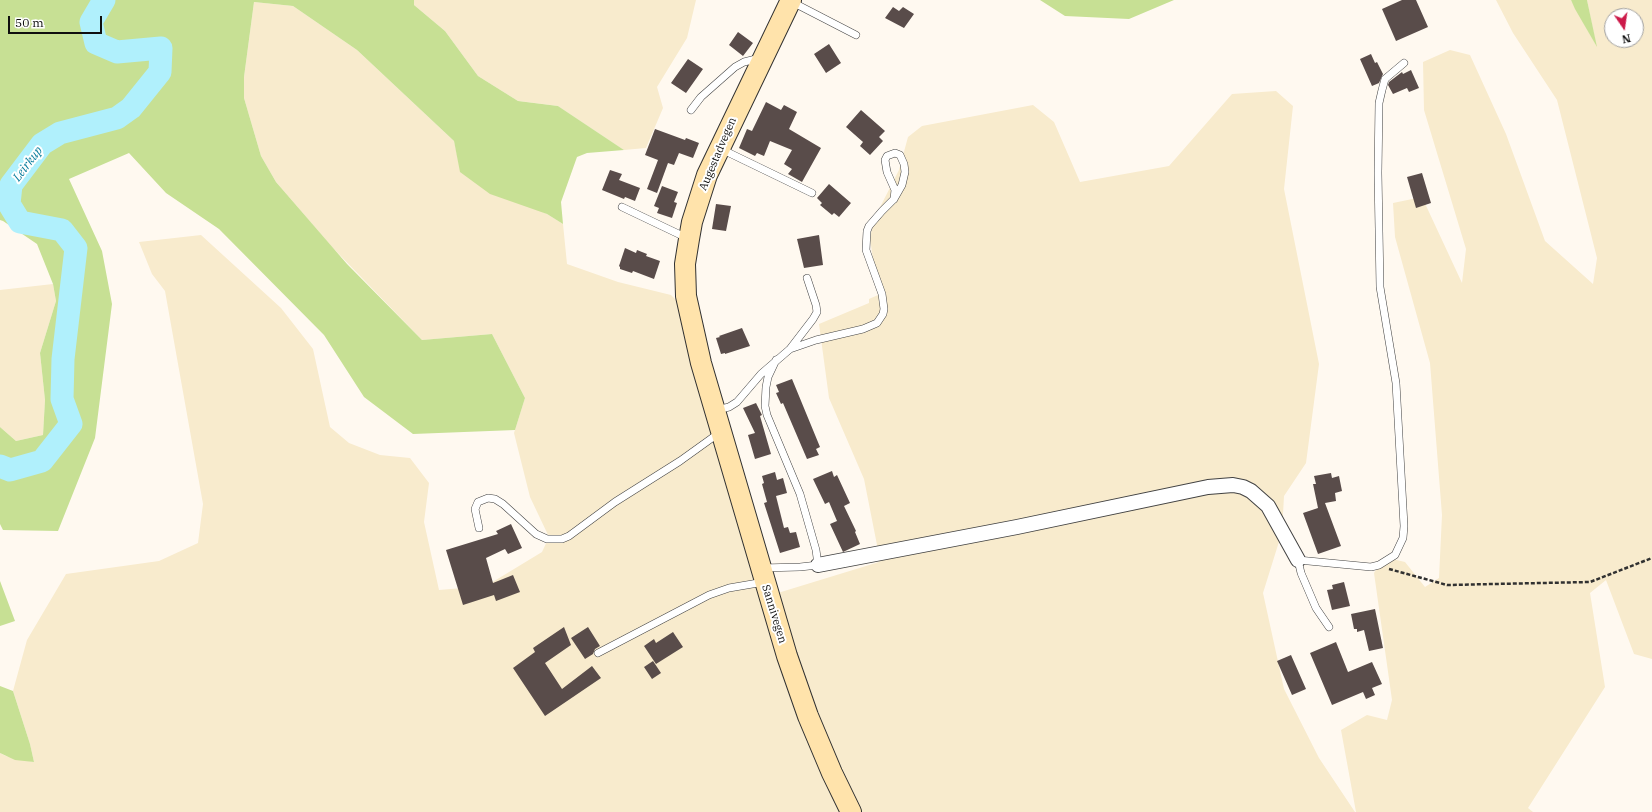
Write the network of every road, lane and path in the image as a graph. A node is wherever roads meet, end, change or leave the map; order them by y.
1 (790, 1) edge
2 (856, 35) dead end
3 (762, 58) junction
4 (1404, 63) dead end
5 (691, 110) dead end
6 (719, 148) junction
7 (812, 193) dead end
8 (894, 199) junction
9 (622, 207) dead end
10 (689, 239) junction
11 (807, 278) dead end
12 (790, 349) junction
13 (776, 360) junction
14 (715, 410) junction
15 (721, 432) junction
16 (479, 528) dead end
17 (1652, 558) edge
18 (1298, 560) junction
19 (818, 564) junction
20 (1379, 565) junction
21 (762, 575) junction
22 (1329, 627) dead end
23 (598, 653) dead end
24 (851, 812) edge

1 - 2 lane
1 - 3 main road, Augestadvegen
3 - 5 lane
3 - 6 main road, Augestadvegen
4 - 20 lane
6 - 7 lane
6 - 10 main road, Augestadvegen
8 - 8 lane
8 - 12 lane
9 - 10 lane
10 - 14 main road, Augestadvegen
11 - 12 lane
12 - 13 lane
13 - 14 lane
13 - 19 lane
14 - 15 main road, Sannivegen
15 - 16 lane
15 - 21 main road, Sannivegen
17 - 20 path
18 - 19 street
18 - 20 lane
18 - 22 lane
19 - 21 lane
21 - 23 lane
21 - 24 main road, Sannivegen

